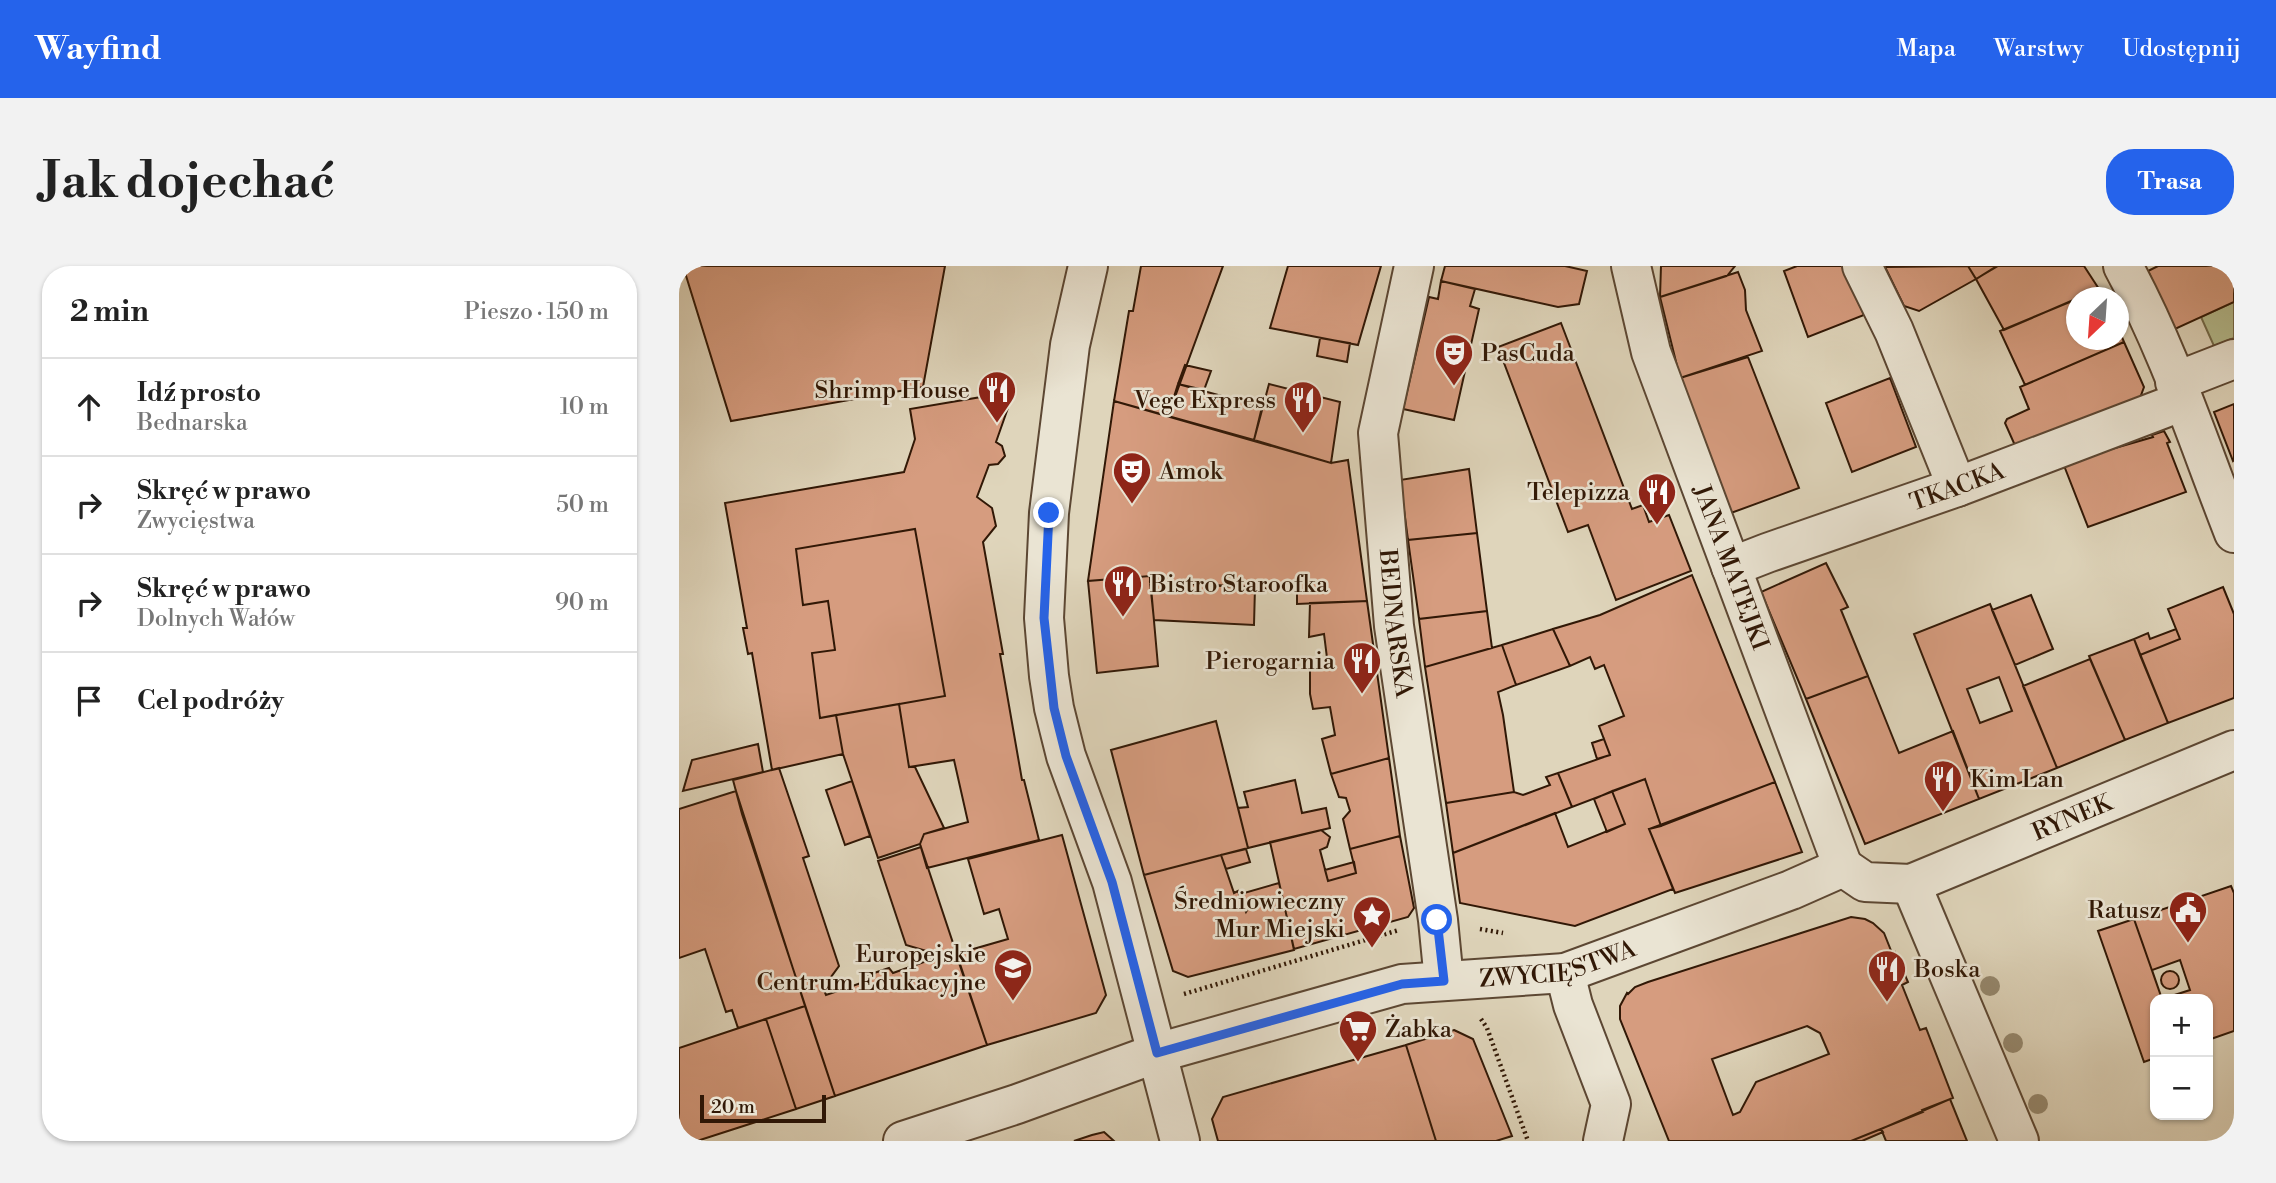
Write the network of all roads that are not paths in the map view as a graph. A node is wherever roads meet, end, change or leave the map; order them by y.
1 (1088, 266) edge
2 (1414, 266) edge
3 (1631, 266) edge
4 (1862, 266) edge
5 (2123, 266) edge
6 (2234, 359) edge
7 (2179, 391) junction
8 (1957, 487) junction
9 (2234, 533) edge
10 (1731, 568) junction
11 (2234, 750) edge
12 (1854, 875) junction
13 (1911, 884) junction
14 (1565, 973) junction
15 (1444, 981) junction
16 (1157, 1053) junction
17 (903, 1141) edge
18 (1180, 1141) edge
19 (1603, 1141) edge
20 (2019, 1141) edge

1 - 16 street
2 - 15 street, BEDNARSKA
3 - 10 street, JANA MATEJKI
4 - 8 street
5 - 7 street
6 - 7 street, TKACKA
7 - 8 street, TKACKA
7 - 9 street
8 - 10 street, TKACKA
10 - 12 street, JANA MATEJKI
11 - 13 street, RYNEK
12 - 13 street, RYNEK
12 - 14 street, ZWYCIĘSTWA
13 - 20 street
14 - 15 street, ZWYCIĘSTWA
14 - 19 street
15 - 16 street, ZWYCIĘSTWA
16 - 17 street, ZWYCIĘSTWA
16 - 18 street

